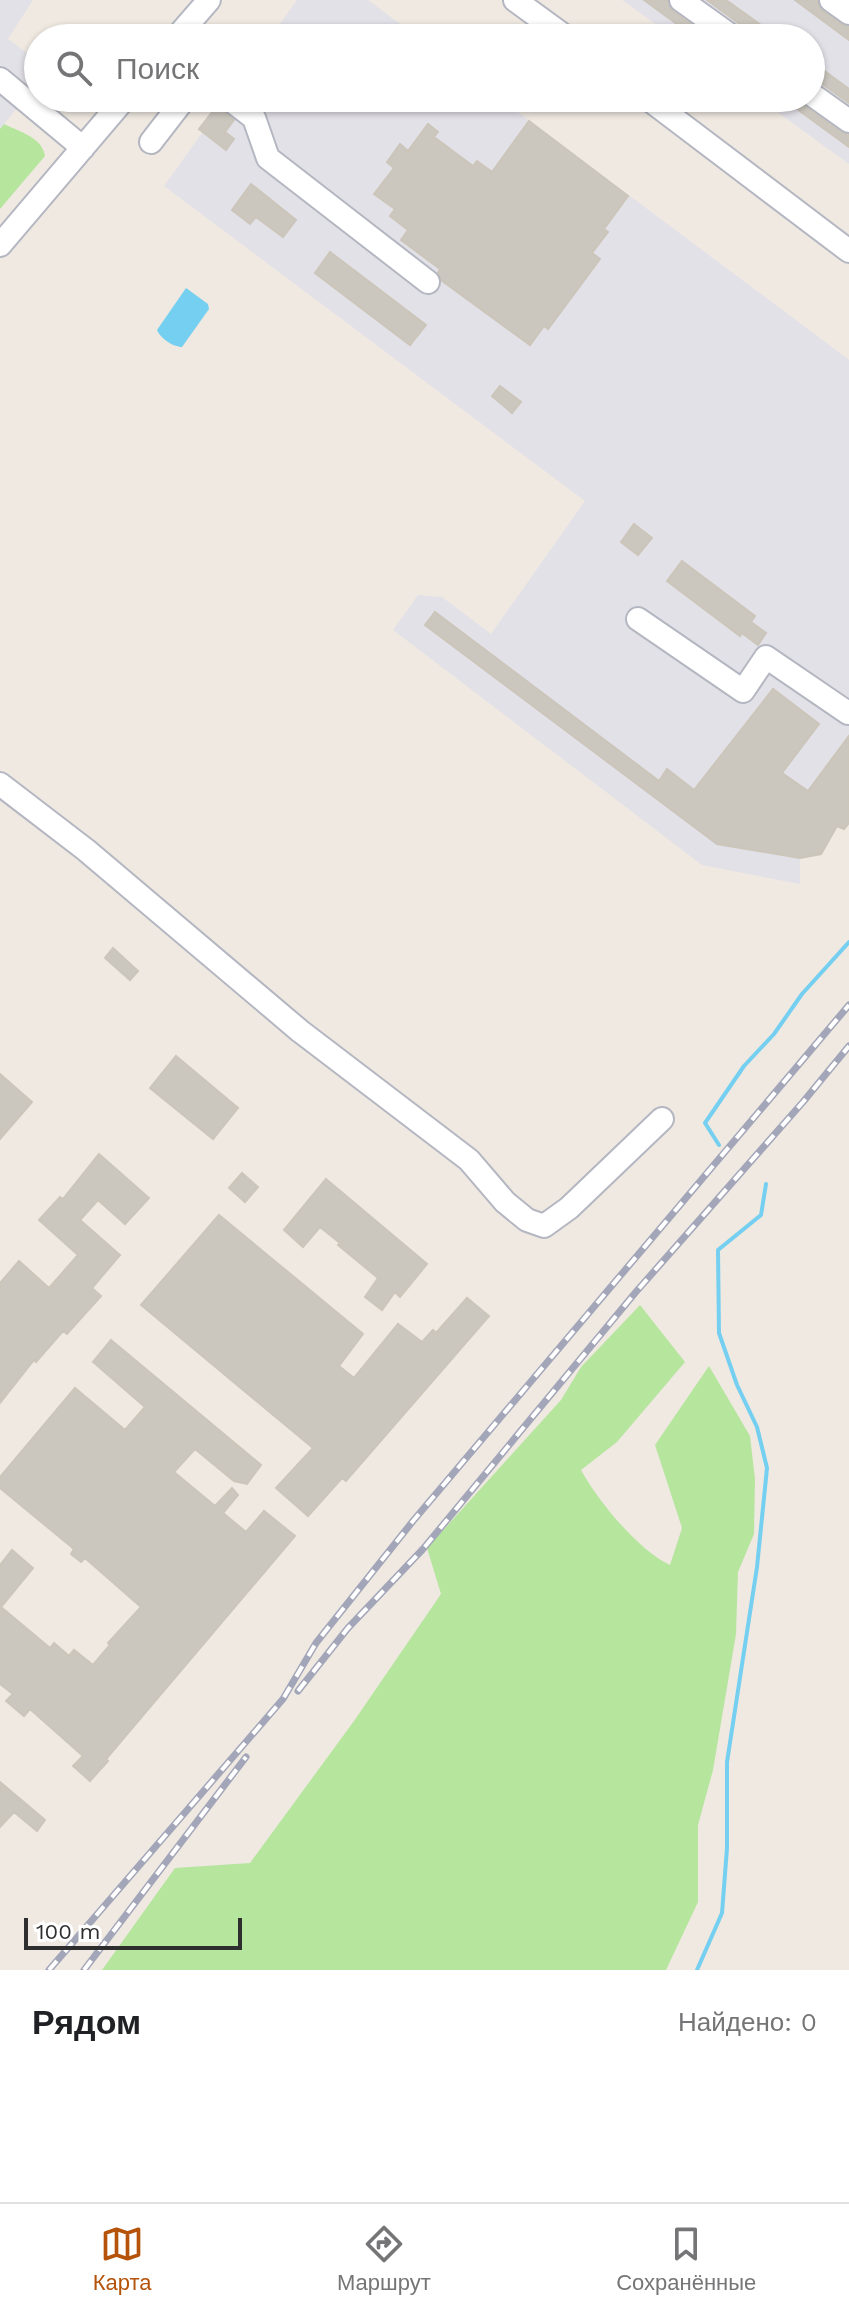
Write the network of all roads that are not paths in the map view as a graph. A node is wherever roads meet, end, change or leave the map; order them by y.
1 (209, 0) edge
2 (515, 0) edge
3 (681, 0) edge
4 (831, 0) edge
5 (849, 13) edge
6 (188, 24) edge
7 (548, 24) edge
8 (714, 24) edge
9 (0, 79) edge
10 (24, 99) edge
11 (825, 104) edge
12 (40, 112) edge
13 (113, 112) edge
14 (174, 112) edge
15 (246, 112) edge
16 (665, 112) edge
17 (849, 121) edge
18 (151, 142) dead end
19 (83, 148) junction
20 (0, 245) edge
21 (849, 251) edge
22 (428, 282) dead end
23 (638, 619) dead end
24 (849, 711) edge
25 (0, 784) edge
26 (662, 1119) dead end

1 - 6 street
2 - 7 street
3 - 8 street
4 - 5 street
9 - 10 street
11 - 17 street
12 - 19 street
13 - 19 street
14 - 18 street
15 - 22 street
16 - 21 street
19 - 20 street
23 - 24 street
25 - 26 street

